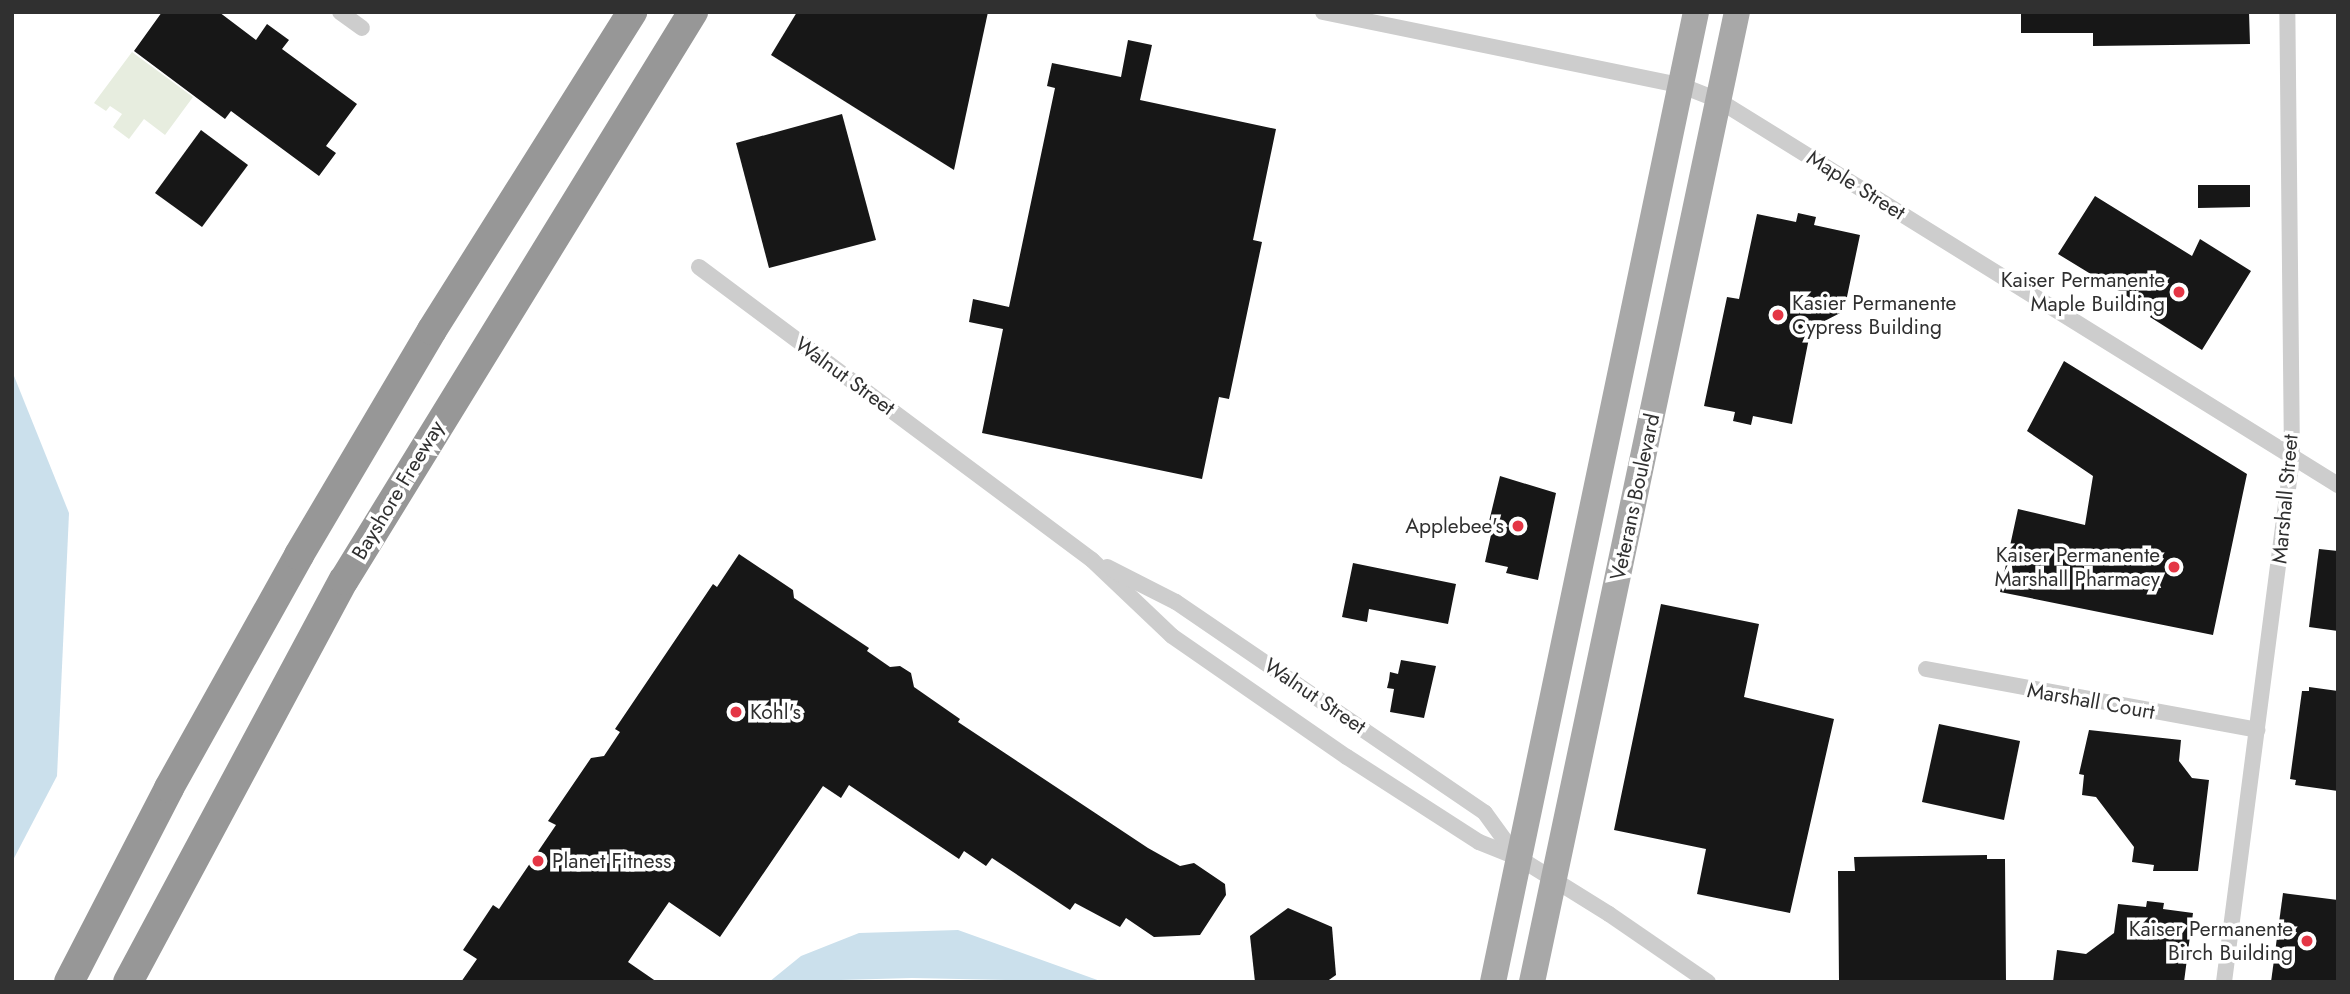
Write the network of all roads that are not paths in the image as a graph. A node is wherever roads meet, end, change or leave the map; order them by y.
1 (340, 12) edge
2 (632, 12) edge
3 (694, 12) edge
4 (1323, 12) edge
5 (1696, 12) edge
6 (1737, 12) edge
7 (2287, 12) edge
8 (1377, 18) edge
9 (362, 28) dead end
10 (1680, 85) junction
11 (1718, 100) junction
12 (699, 267) dead end
13 (2292, 458) junction
14 (2338, 485) edge
15 (1092, 560) junction
16 (1926, 668) dead end
17 (2257, 730) junction
18 (1519, 859) junction
19 (1553, 880) junction
20 (69, 982) edge
21 (128, 982) edge
22 (1493, 982) edge
23 (1532, 982) edge
24 (1708, 982) edge
25 (2224, 982) edge

1 - 9 street
2 - 20 highway
3 - 21 highway, Bayshore Freeway
4 - 8 street, Maple Street
5 - 10 main road, Veterans Boulevard
6 - 11 main road, Veterans Boulevard
7 - 13 street, Marshall Street
8 - 10 street, Maple Street
10 - 11 street, Maple Street
10 - 18 main road, Veterans Boulevard
11 - 13 street, Maple Street
11 - 19 main road, Veterans Boulevard
12 - 15 street, Walnut Street
13 - 14 street, Maple Street
13 - 17 street, Marshall Street
15 - 18 street, Walnut Street
15 - 18 street, Walnut Street
16 - 17 street, Marshall Court
17 - 25 street, Marshall Street
18 - 19 street, Walnut Street
18 - 22 main road, Veterans Boulevard
19 - 23 main road, Veterans Boulevard
19 - 24 street, Walnut Street

